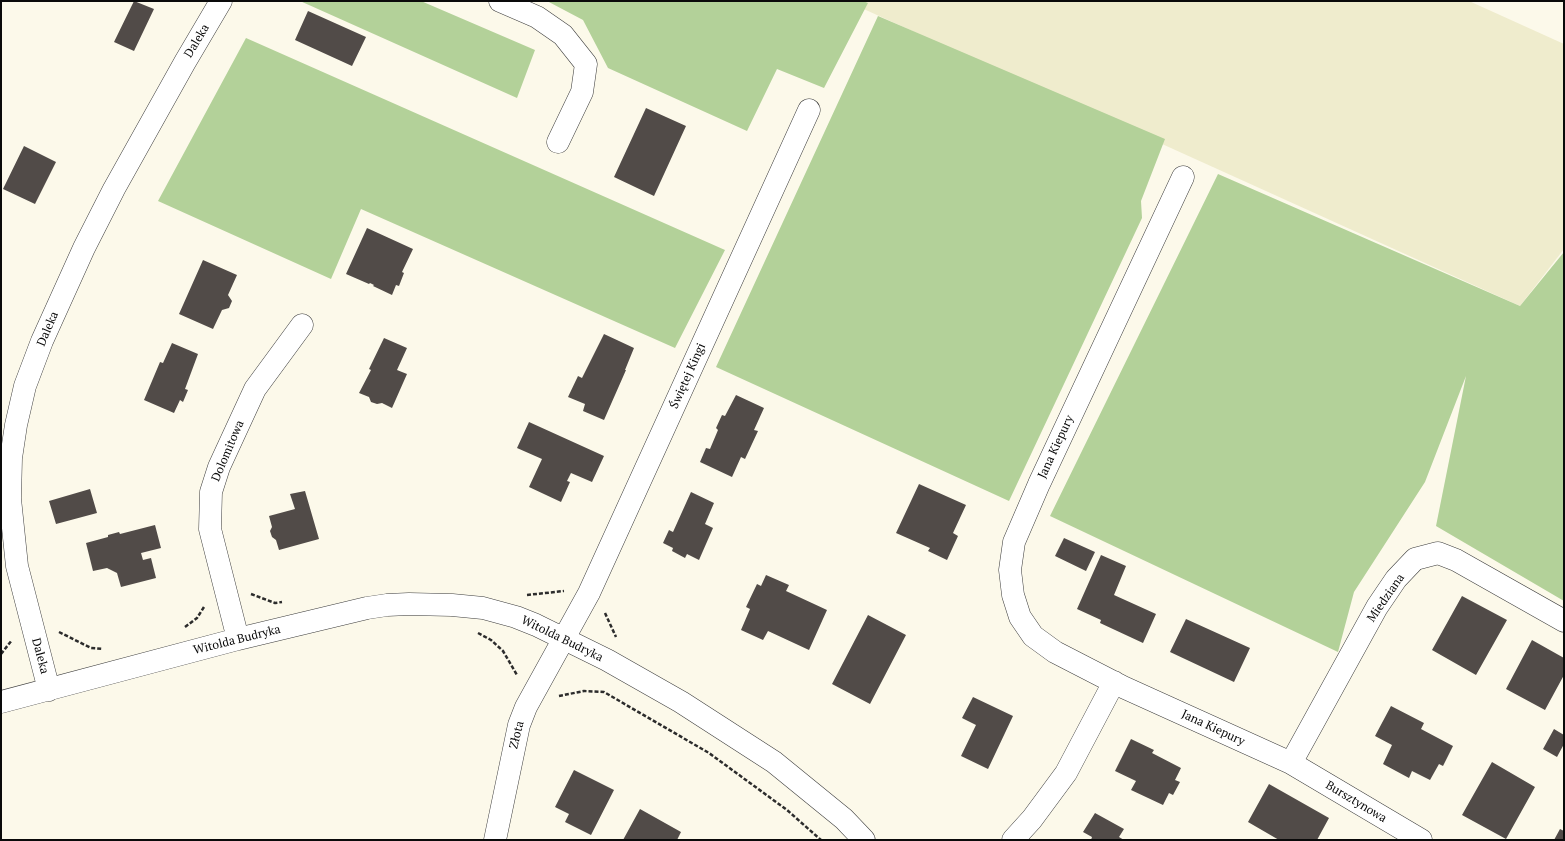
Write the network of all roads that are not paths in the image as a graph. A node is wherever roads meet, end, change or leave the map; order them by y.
1 (221, 1) edge
2 (500, 1) edge
3 (809, 110) dead end
4 (558, 142) dead end
5 (1183, 177) dead end
6 (302, 325) dead end
7 (6, 499) edge
8 (1564, 621) edge
9 (238, 639) junction
10 (563, 639) junction
11 (1114, 682) junction
12 (49, 690) junction
13 (1, 702) edge
14 (1291, 763) junction
15 (495, 840) edge
16 (864, 840) edge
17 (1013, 840) edge
18 (1421, 840) edge

1 - 7 street, Daleka
2 - 4 street
3 - 10 street, Świętej Kingi
5 - 11 street, Jana Kiepury
6 - 9 street, Dolomitowa
7 - 12 street, Daleka
8 - 14 street, Miedziana
9 - 10 street, Witolda Budryka
9 - 12 street, Witolda Budryka
10 - 15 street, Złota
10 - 16 street, Witolda Budryka
11 - 14 street, Jana Kiepury
11 - 17 street
12 - 13 street, Witolda Budryka
14 - 18 street, Bursztynowa

